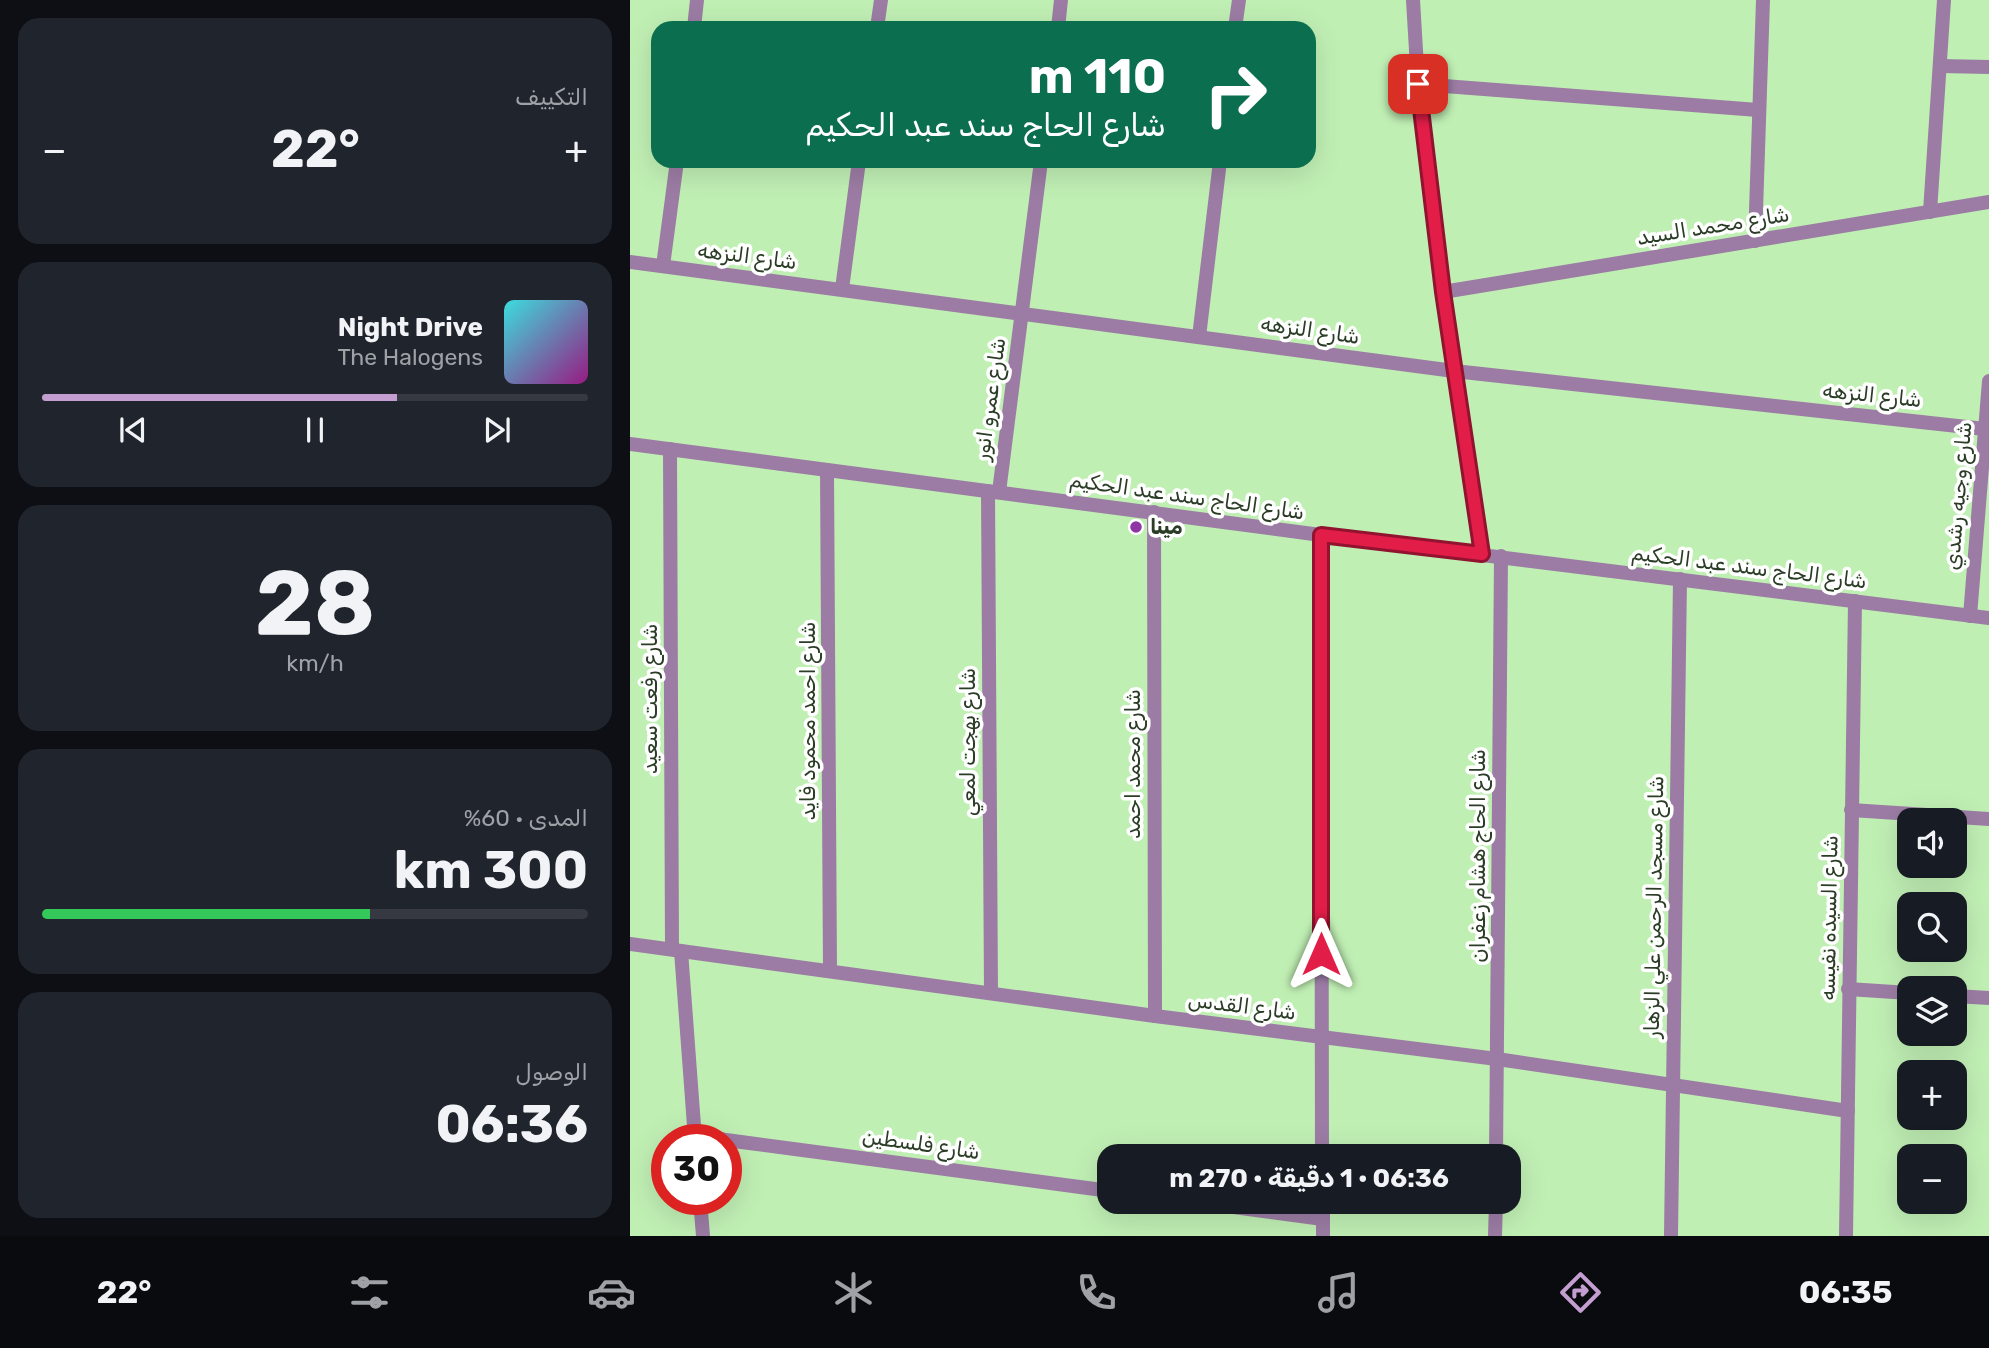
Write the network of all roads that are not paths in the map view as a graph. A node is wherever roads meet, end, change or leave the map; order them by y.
1 (697, 0) edge
2 (881, 0) edge
3 (1061, 0) edge
4 (1239, 0) edge
5 (1413, 0) edge
6 (1763, 0) edge
7 (1944, 0) edge
8 (695, 21) edge
9 (878, 21) edge
10 (1059, 21) edge
11 (1236, 21) edge
12 (1940, 66) junction
13 (1989, 67) edge
14 (1418, 84) junction
15 (1758, 110) junction
16 (676, 168) edge
17 (858, 168) edge
18 (1040, 168) edge
19 (1219, 168) edge
20 (1989, 202) edge
21 (1930, 212) junction
22 (1755, 241) junction
23 (630, 262) edge
24 (663, 266) junction
25 (842, 289) junction
26 (1443, 292) junction
27 (1023, 312) junction
28 (1199, 337) junction
29 (1454, 371) junction
30 (1989, 381) edge
31 (1985, 429) junction
32 (630, 444) edge
33 (670, 449) junction
34 (828, 470) junction
35 (993, 491) junction
36 (1154, 512) junction
37 (1321, 535) junction
38 (1482, 554) junction
39 (1501, 556) junction
40 (1680, 579) junction
41 (1855, 601) junction
42 (1970, 616) junction
43 (1989, 618) edge
44 (1851, 810) junction
45 (1989, 819) edge
46 (630, 944) edge
47 (677, 950) junction
48 (830, 971) junction
49 (1848, 989) junction
50 (1897, 992) edge
51 (991, 993) junction
52 (1967, 997) edge
53 (1989, 998) edge
54 (1155, 1016) junction
55 (1321, 1038) junction
56 (1497, 1059) junction
57 (1672, 1085) junction
58 (1848, 1111) junction
59 (694, 1124) edge
60 (742, 1142) edge
61 (1322, 1144) edge
62 (1496, 1144) edge
63 (1097, 1189) edge
64 (1286, 1214) edge
65 (1323, 1214) edge
66 (1496, 1214) edge
67 (701, 1215) edge
68 (1323, 1219) junction
69 (703, 1236) edge
70 (1323, 1236) edge
71 (1495, 1236) edge
72 (1671, 1236) edge
73 (1846, 1236) edge

1 - 8 street
2 - 9 street
3 - 10 street
4 - 11 street
5 - 14 street
6 - 15 street
7 - 12 street
12 - 13 street
12 - 21 street
14 - 15 street
14 - 26 street
15 - 22 street
16 - 24 street
17 - 25 street
18 - 27 street, شارع عمرو انور
19 - 28 street
20 - 21 street, شارع محمد السيد
21 - 22 street, شارع محمد السيد
22 - 26 street, شارع محمد السيد
23 - 24 street, شارع النزهه
24 - 25 street, شارع النزهه
25 - 27 street, شارع النزهه
26 - 29 street
27 - 28 street, شارع النزهه
27 - 35 street, شارع عمرو انور
28 - 29 street, شارع النزهه
29 - 31 street, شارع النزهه
29 - 38 street
30 - 31 street, شارع وجيه رشدي
31 - 42 street, شارع وجيه رشدي
32 - 33 street, شارع الحاج سند عبد الحكيم
33 - 34 street, شارع الحاج سند عبد الحكيم
33 - 47 street, شارع رفعت سعيد
34 - 35 street, شارع الحاج سند عبد الحكيم
34 - 48 street, شارع احمد محمود فايد
35 - 36 street, شارع الحاج سند عبد الحكيم
35 - 51 street, شارع بهجت لمعي
36 - 37 street, شارع الحاج سند عبد الحكيم
36 - 54 street, شارع محمد احمد
37 - 38 street, شارع الحاج سند عبد الحكيم
37 - 55 street
38 - 39 street, شارع الحاج سند عبد الحكيم
39 - 40 street, شارع الحاج سند عبد الحكيم
39 - 56 street, شارع الحاج هشام زعفران
40 - 41 street, شارع الحاج سند عبد الحكيم
40 - 57 street, شارع مسجد الرحمن علي الزهار
41 - 42 street, شارع الحاج سند عبد الحكيم
41 - 44 street, شارع السيده نفيسه
42 - 43 street, شارع الحاج سند عبد الحكيم
44 - 45 street
44 - 49 street, شارع السيده نفيسه
46 - 47 street, شارع القدس
47 - 48 street, شارع القدس
47 - 59 street, شارع رفعت سعيد
48 - 51 street, شارع القدس
49 - 50 street
49 - 58 street, شارع السيده نفيسه
51 - 54 street, شارع القدس
52 - 53 street
54 - 55 street, شارع القدس
55 - 56 street, شارع القدس
55 - 61 street
56 - 57 street, شارع القدس
56 - 62 street, شارع الحاج هشام زعفران
57 - 58 street, شارع القدس
57 - 72 street, شارع مسجد الرحمن علي الزهار
58 - 73 street, شارع السيده نفيسه
60 - 63 street, شارع فلسطين
64 - 68 street
65 - 68 street
66 - 71 street
67 - 69 street
68 - 70 street

